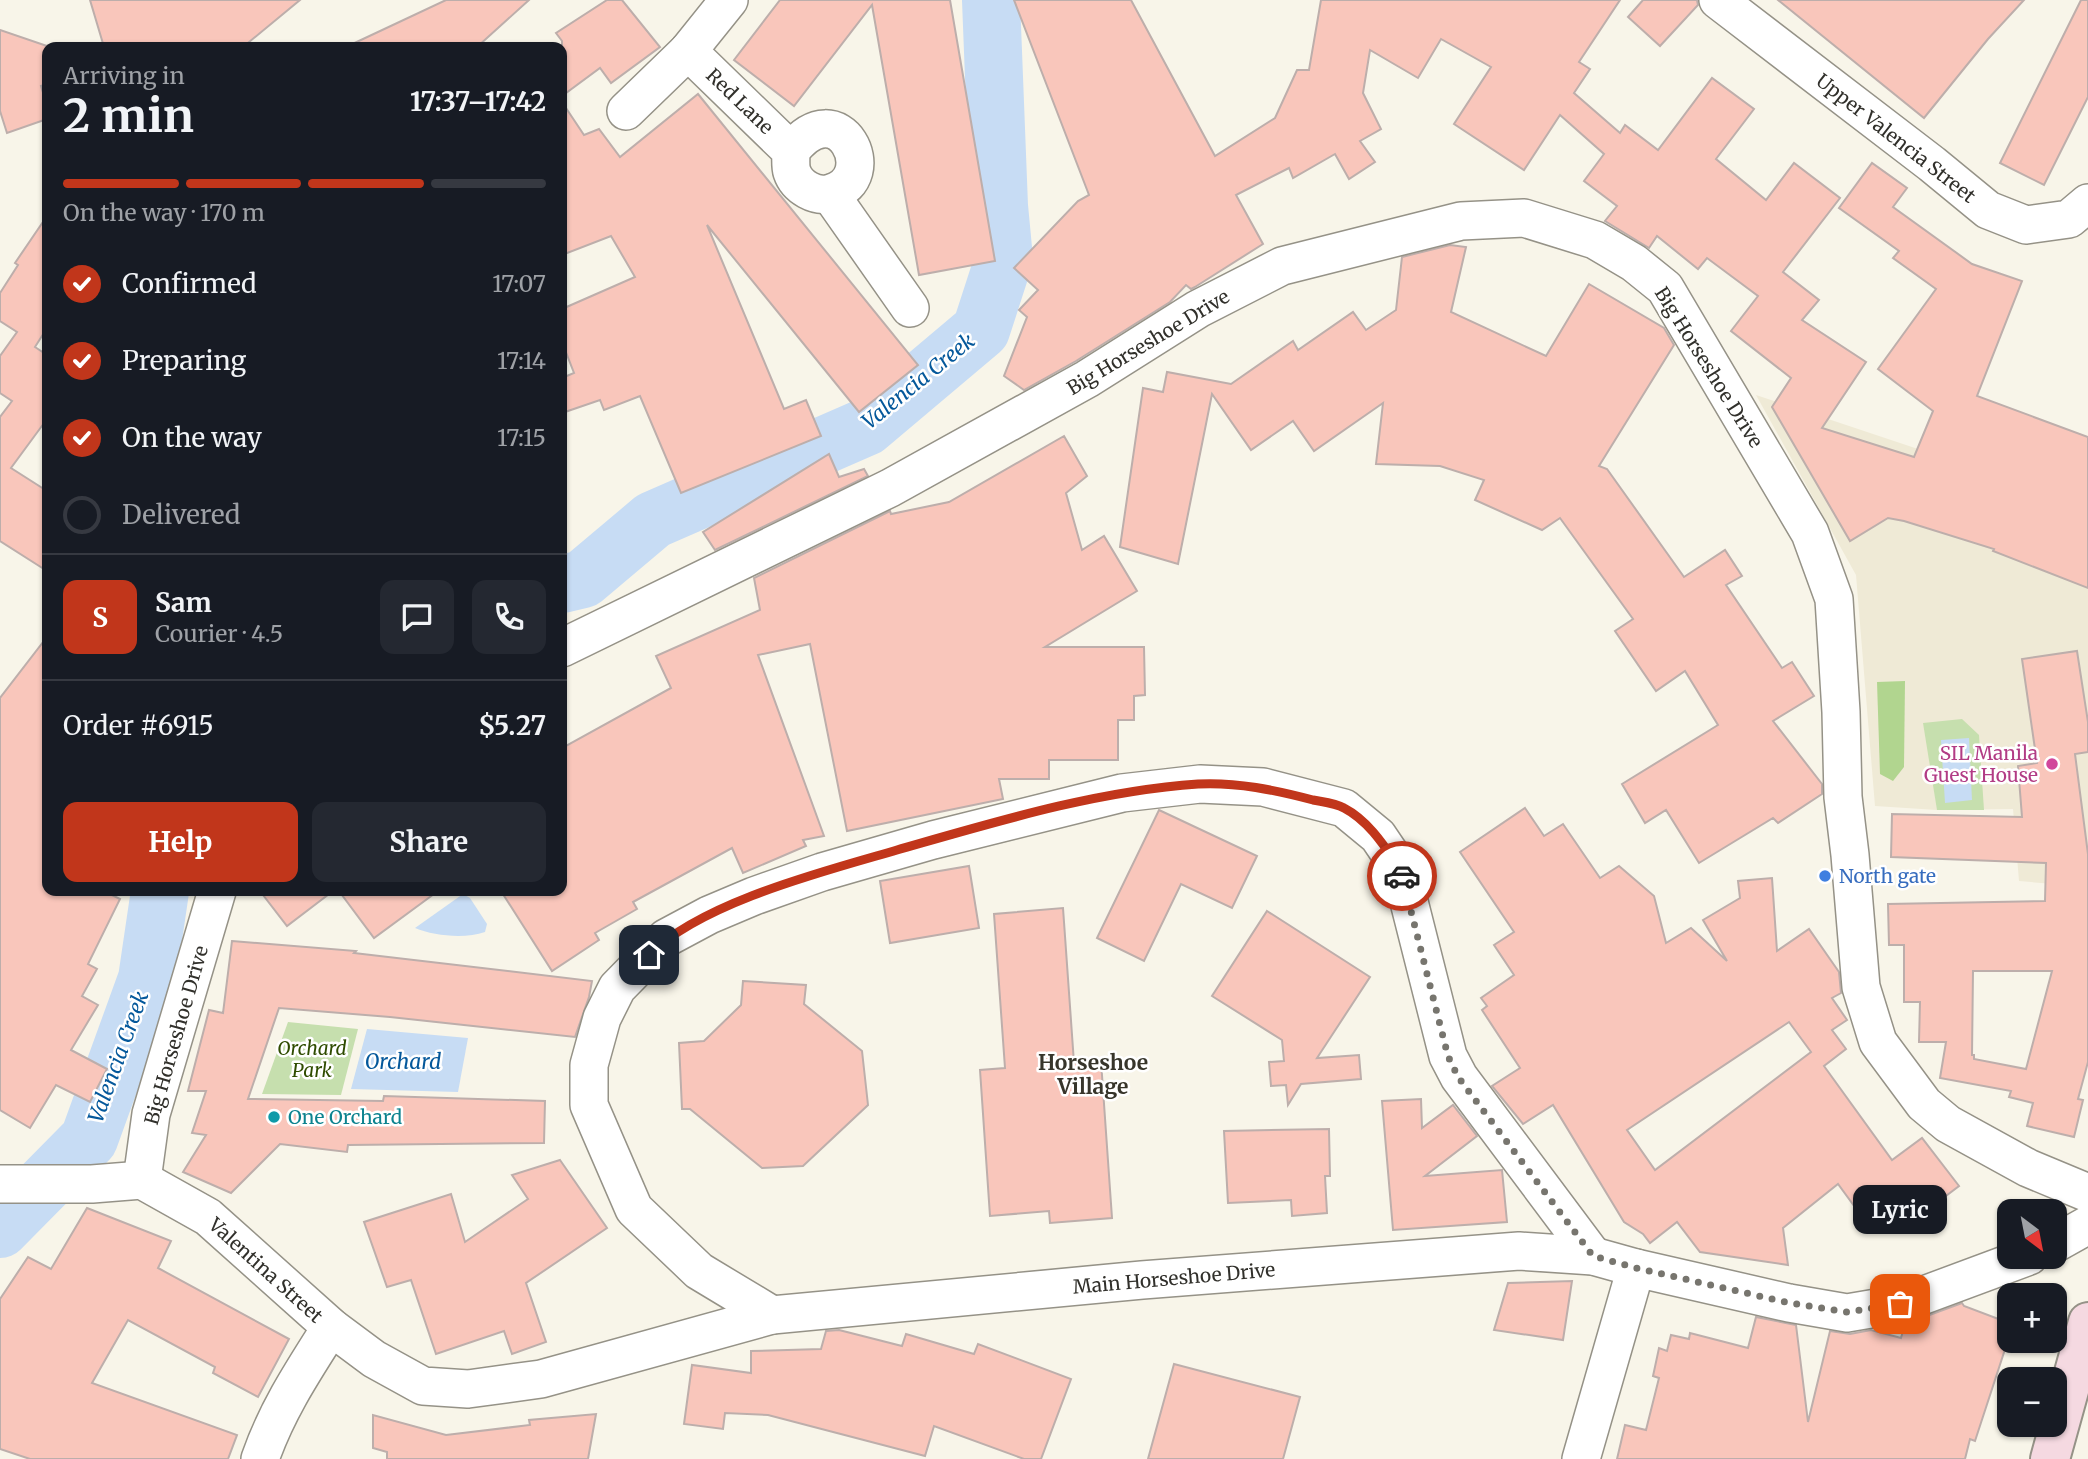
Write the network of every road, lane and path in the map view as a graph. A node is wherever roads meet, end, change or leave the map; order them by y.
1 (729, 0) edge
2 (1718, 0) edge
3 (688, 51) junction
4 (626, 111) dead end
5 (792, 150) junction
6 (830, 194) junction
7 (2088, 203) edge
8 (910, 308) dead end
9 (567, 646) edge
10 (216, 896) edge
11 (142, 1180) junction
12 (4, 1184) edge
13 (2088, 1193) edge
14 (2088, 1225) edge
15 (2067, 1237) edge
16 (1593, 1256) junction
17 (1636, 1268) junction
18 (1997, 1268) edge
19 (772, 1315) junction
20 (2088, 1322) edge
21 (331, 1327) junction
22 (260, 1459) edge
23 (1581, 1459) edge
24 (2050, 1459) edge

1 - 3 street
2 - 7 street, Upper Valencia Street
3 - 4 street
3 - 5 street, Red Lane
5 - 6 street
5 - 6 street, Red Lane
6 - 8 street
9 - 13 street, Big Horseshoe Drive
10 - 11 street, Big Horseshoe Drive
11 - 12 street
11 - 21 street, Valentina Street
14 - 15 street
16 - 17 street, Main Horseshoe Drive
16 - 19 street, Main Horseshoe Drive
16 - 19 street
17 - 18 street, Main Horseshoe Drive
17 - 23 street
19 - 21 street, Main Horseshoe Drive
20 - 24 main road
21 - 22 street

